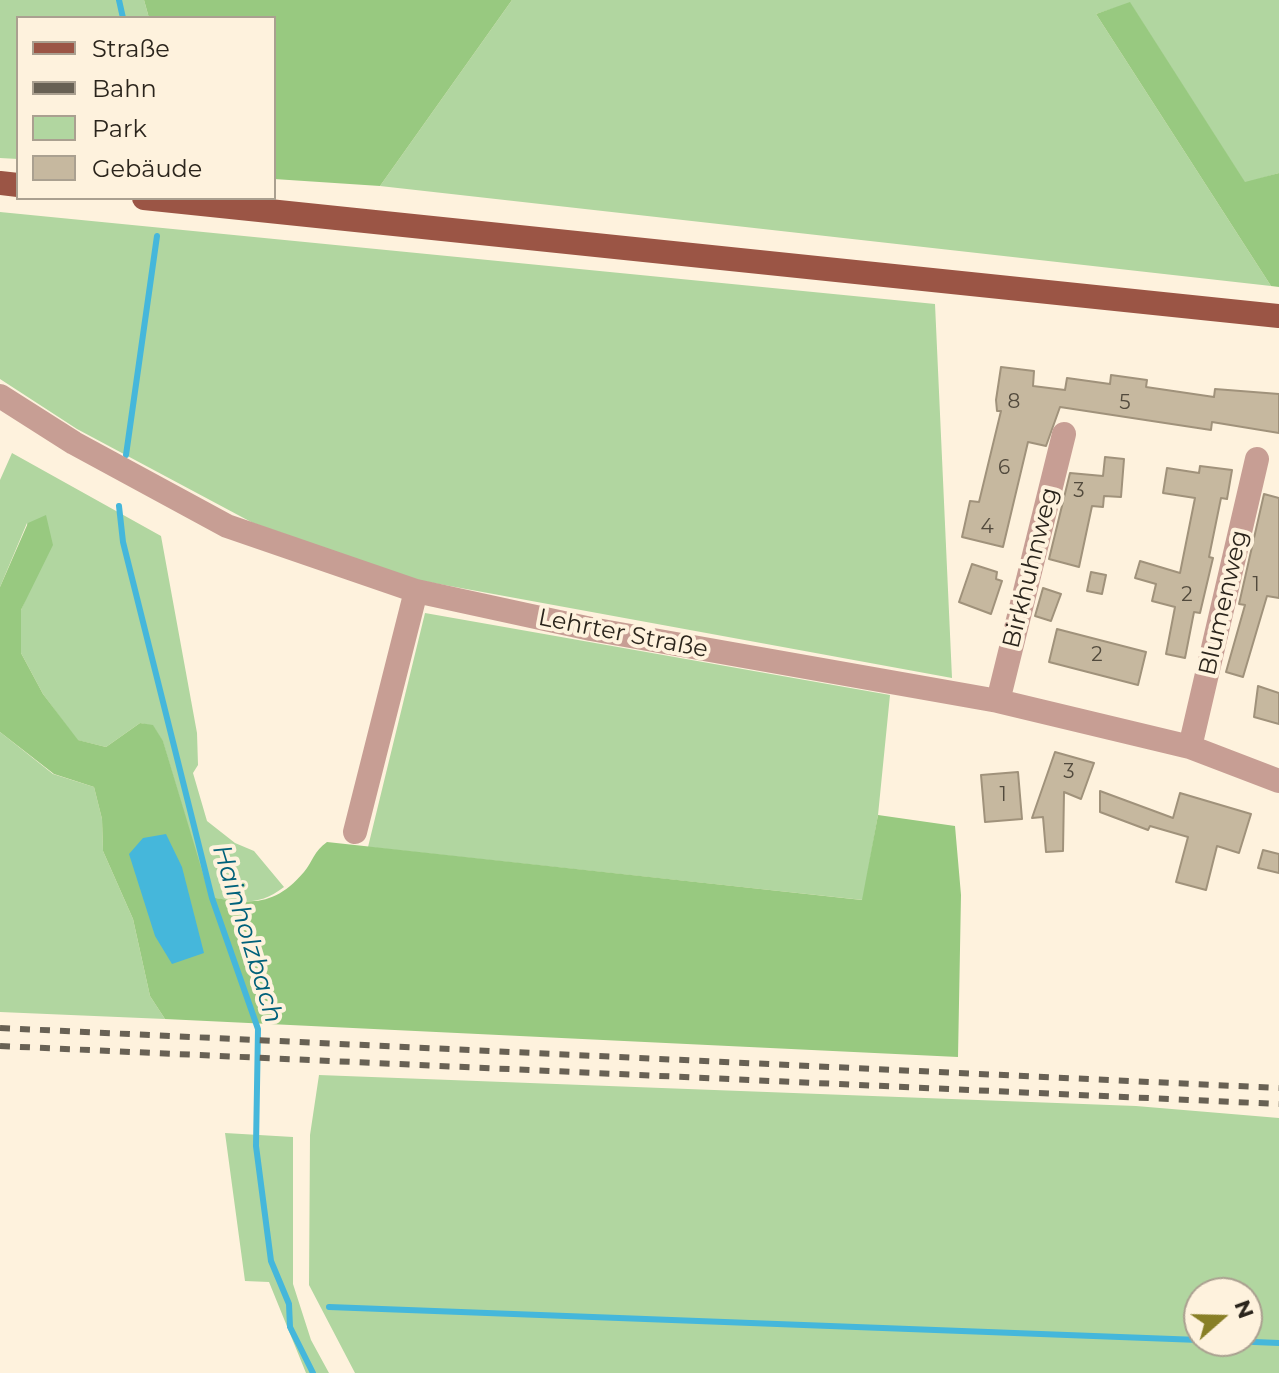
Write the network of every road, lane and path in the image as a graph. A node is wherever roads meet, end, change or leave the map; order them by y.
1 (163, 200) edge
2 (1279, 316) edge
3 (0, 396) edge
4 (1064, 434) dead end
5 (1257, 459) dead end
6 (416, 591) junction
7 (998, 701) junction
8 (1190, 747) junction
9 (1279, 781) edge
10 (355, 832) dead end

1 - 2 main road
3 - 6 street, Lehrter Straße
4 - 7 street, Birkhuhnweg
5 - 8 street, Blumenweg
6 - 7 street, Lehrter Straße
6 - 10 street
7 - 8 street, Lehrter Straße
8 - 9 street, Lehrter Straße

